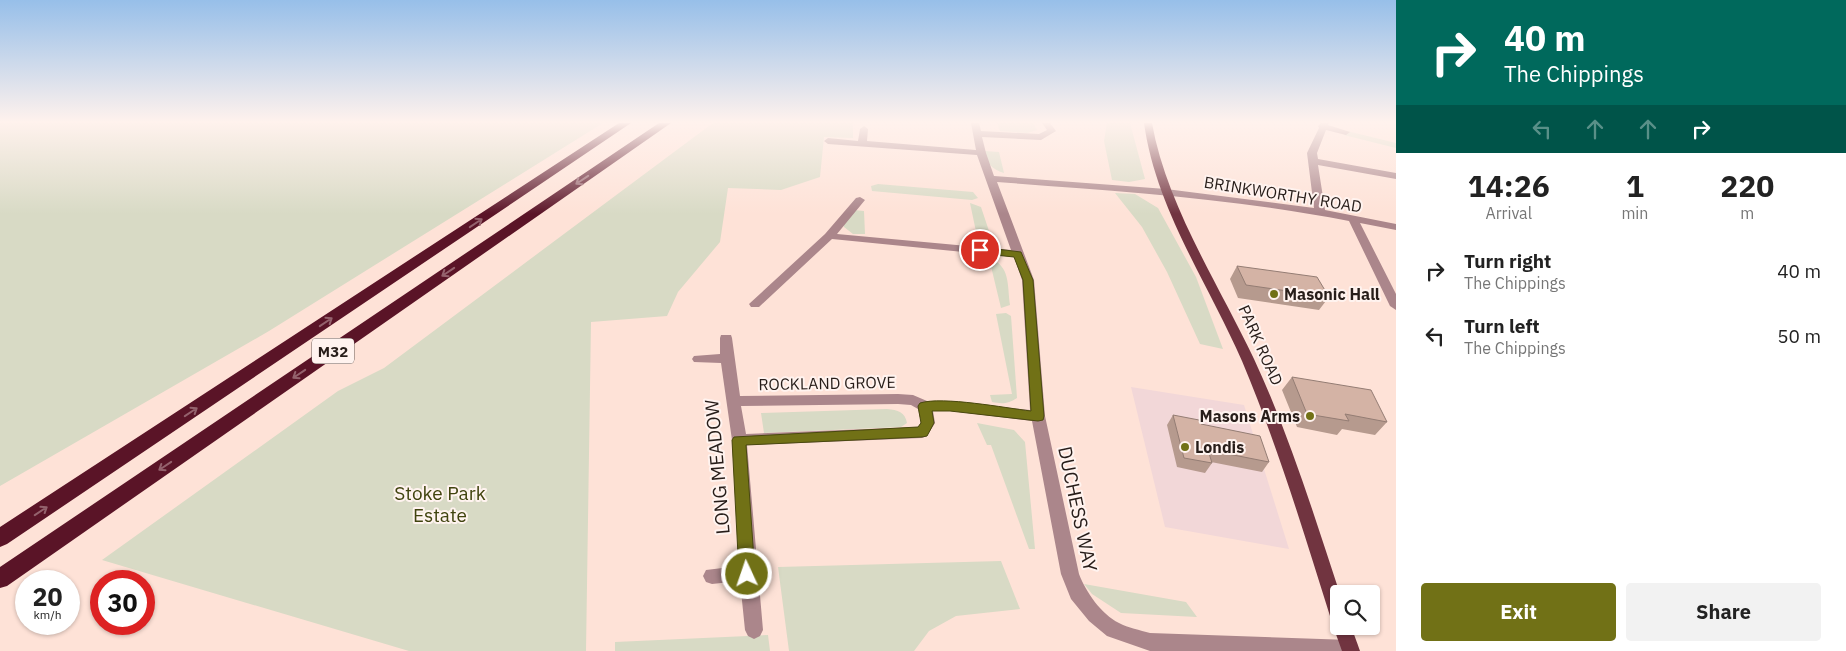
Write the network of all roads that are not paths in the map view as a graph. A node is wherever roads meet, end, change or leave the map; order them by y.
1 (580, 153) edge
2 (622, 153) edge
3 (981, 153) edge
4 (1155, 153) edge
5 (1312, 153) edge
6 (1312, 161) junction
7 (1396, 176) edge
8 (990, 179) junction
9 (1166, 192) junction
10 (860, 200) dead end
11 (1320, 212) junction
12 (1353, 219) junction
13 (1396, 227) edge
14 (828, 236) junction
15 (1018, 254) junction
16 (755, 304) dead end
17 (1396, 306) edge
18 (726, 338) dead end
19 (726, 358) junction
20 (699, 359) dead end
21 (735, 401) junction
22 (925, 406) junction
23 (1038, 416) junction
24 (739, 440) junction
25 (0, 538) edge
26 (747, 574) junction
27 (712, 576) dead end
28 (0, 579) edge
29 (1330, 589) edge
30 (754, 630) dead end
31 (1345, 635) edge
32 (1149, 646) edge
33 (1350, 650) edge

25 -> 1 highway, M32
2 -> 28 highway, M32
3 - 8 street, DUCHESS WAY
4 - 9 main road, PARK ROAD
5 - 6 street
6 - 7 street
6 - 11 street
8 - 9 street
8 - 15 street, DUCHESS WAY
9 - 11 street, BRINKWORTHY ROAD
9 - 29 main road, PARK ROAD
10 - 14 street
11 - 12 street, BRINKWORTHY ROAD
12 - 13 street, BRINKWORTHY ROAD
12 - 17 street
14 - 15 street
14 - 16 street
15 - 23 street, DUCHESS WAY
18 - 19 street, LONG MEADOW
19 - 20 street
19 - 21 street, LONG MEADOW
21 - 22 street, ROCKLAND GROVE
21 - 24 street, LONG MEADOW
22 - 23 street, ROCKLAND GROVE
22 - 24 street
23 - 32 street, DUCHESS WAY
24 - 26 street, LONG MEADOW
26 - 27 street
26 - 30 street, LONG MEADOW
31 - 33 main road
32 - 33 street, DUCHESS WAY

